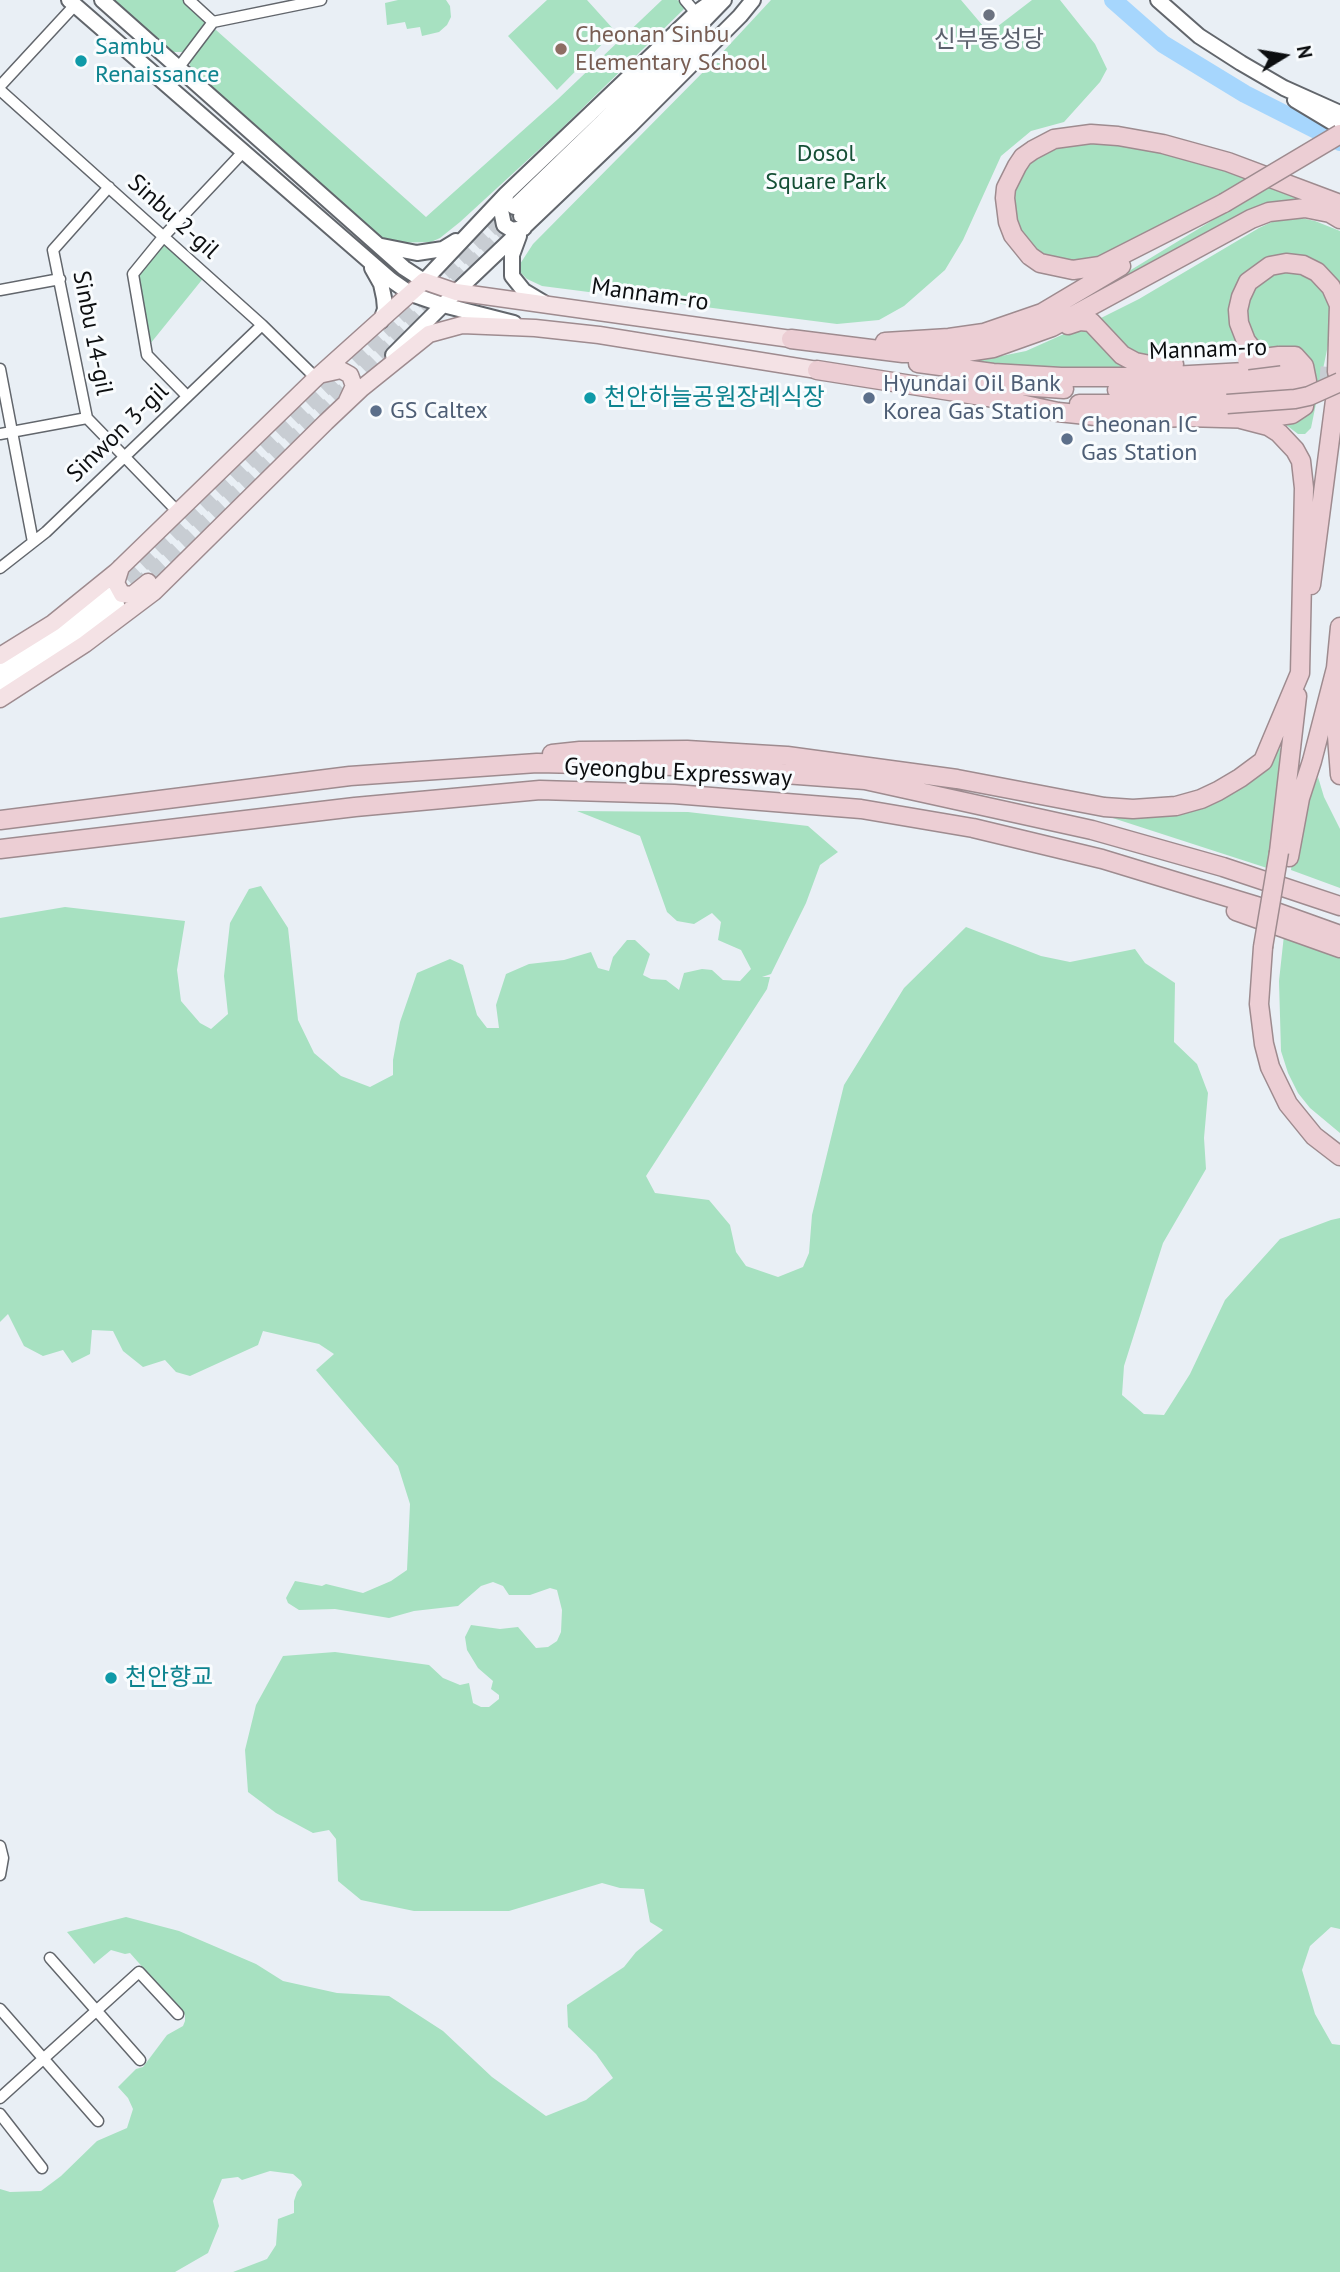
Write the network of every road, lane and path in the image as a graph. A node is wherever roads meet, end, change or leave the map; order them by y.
1 (102, 0) edge
2 (189, 0) edge
3 (321, 0) edge
4 (685, 0) edge
5 (714, 0) edge
6 (723, 0) edge
7 (743, 0) edge
8 (753, 0) edge
9 (1158, 0) edge
10 (72, 2) edge
11 (291, 3) edge
12 (696, 12) junction
13 (213, 22) junction
14 (179, 67) junction
15 (0, 88) edge
16 (1284, 88) junction
17 (1340, 113) edge
18 (1340, 127) edge
19 (1340, 134) edge
20 (244, 151) junction
21 (109, 187) junction
22 (506, 194) junction
23 (1224, 203) junction
24 (1340, 204) edge
25 (520, 217) junction
26 (1340, 219) edge
27 (474, 228) junction
28 (164, 236) junction
29 (378, 244) junction
30 (363, 255) junction
31 (60, 279) junction
32 (424, 281) junction
33 (0, 290) edge
34 (456, 292) junction
35 (411, 294) junction
36 (443, 305) junction
37 (550, 306) junction
38 (381, 321) junction
39 (262, 325) junction
40 (536, 328) junction
41 (791, 339) junction
42 (1021, 339) junction
43 (0, 369) edge
44 (817, 370) junction
45 (1339, 374) edge
46 (316, 378) junction
47 (1295, 378) junction
48 (362, 388) junction
49 (187, 396) junction
50 (988, 397) junction
51 (346, 403) junction
52 (87, 418) junction
53 (1241, 419) junction
54 (13, 432) junction
55 (0, 435) edge
56 (124, 456) junction
57 (241, 507) junction
58 (179, 513) junction
59 (33, 542) junction
60 (121, 567) junction
61 (0, 568) edge
62 (1340, 627) edge
63 (2, 652) edge
64 (1336, 668) junction
65 (0, 671) edge
66 (1300, 673) junction
67 (0, 686) edge
68 (0, 699) edge
69 (1340, 775) edge
70 (350, 776) junction
71 (0, 820) edge
72 (0, 849) edge
73 (1284, 855) junction
74 (1102, 859) junction
75 (1340, 906) edge
76 (1340, 935) edge
77 (1269, 947) junction
78 (1340, 948) edge
79 (1340, 1143) edge
80 (1340, 1156) edge
81 (0, 1846) edge
82 (0, 1875) edge
83 (50, 1958) dead end
84 (0, 2009) edge
85 (95, 2011) junction
86 (178, 2014) dead end
87 (45, 2059) junction
88 (140, 2060) dead end
89 (0, 2098) edge
90 (0, 2114) edge
91 (98, 2121) dead end
92 (42, 2168) dead end

1 - 14 main road, Mannam-ro
2 - 13 street
3 - 11 street
4 - 12 street
5 - 12 main road
6 - 25 main road
7 - 25 main road
8 - 25 main road
9 - 16 main road
10 - 15 street
10 - 20 main road
11 - 13 street
12 - 22 main road
13 - 14 street
14 - 29 main road, Mannam-ro
15 - 21 street, Sinbu 2-gil
16 - 17 main road
16 - 18 main road
19 - 23 highway, bridge
20 - 28 street
20 - 30 main road
21 - 28 street, Sinbu 2-gil
21 - 31 street, Sinbu 14-gil
22 - 25 main road
22 - 27 main road
23 - 24 highway
23 - 41 highway
25 - 34 main road
25 - 37 main road
26 - 42 highway
27 - 29 main road
27 - 32 main road
28 - 39 street, Sinbu 2-gil
28 - 49 street
29 - 32 main road, Mannam-ro
30 - 35 main road
30 - 38 main road
31 - 33 street
31 - 52 street, Sinbu 14-gil
32 - 34 main road, Mannam-ro
32 - 35 main road
34 - 36 main road
34 - 37 main road, Mannam-ro
35 - 36 main road, Mannam-ro
35 - 38 main road
36 - 40 main road, Mannam-ro
36 - 48 main road
37 - 41 main road, Mannam-ro
38 - 46 main road
39 - 46 street, Sinbu 2-gil
39 - 49 street, Sinwon 3-gil
40 - 44 main road, Mannam-ro
40 - 48 main road
41 - 42 highway
41 - 47 highway, Mannam-ro
42 - 53 highway, bridge
43 - 54 street
44 - 47 highway, Mannam-ro
44 - 50 highway
45 - 47 highway
45 - 50 highway, bridge
45 - 66 highway
46 - 51 main road
46 - 58 main road
48 - 51 main road
49 - 56 street, Sinwon 3-gil
50 - 53 highway
51 - 57 main road
52 - 54 street
52 - 56 street, Sinbu 14-gil
53 - 66 highway
54 - 55 street
54 - 59 street
56 - 58 street, Sinbu 14-gil
56 - 59 street, Sinwon 3-gil
57 - 60 main road
57 - 68 main road
58 - 60 main road
59 - 61 street, Sinwon 3-gil
60 - 63 main road
62 - 64 highway
64 - 69 highway
64 - 73 highway
65 - 67 main road
66 - 70 highway
66 - 73 highway
70 - 71 highway, Gyeongbu Expressway
70 - 75 highway, Gyeongbu Expressway
72 - 74 highway, Gyeongbu Expressway
73 - 77 highway
74 - 76 highway, Gyeongbu Expressway
74 - 78 highway
77 - 79 highway
77 - 80 highway
81 - 82 street
83 - 85 street
84 - 87 street
85 - 86 street
85 - 87 street
85 - 88 street
87 - 89 street
87 - 91 street
90 - 92 street

